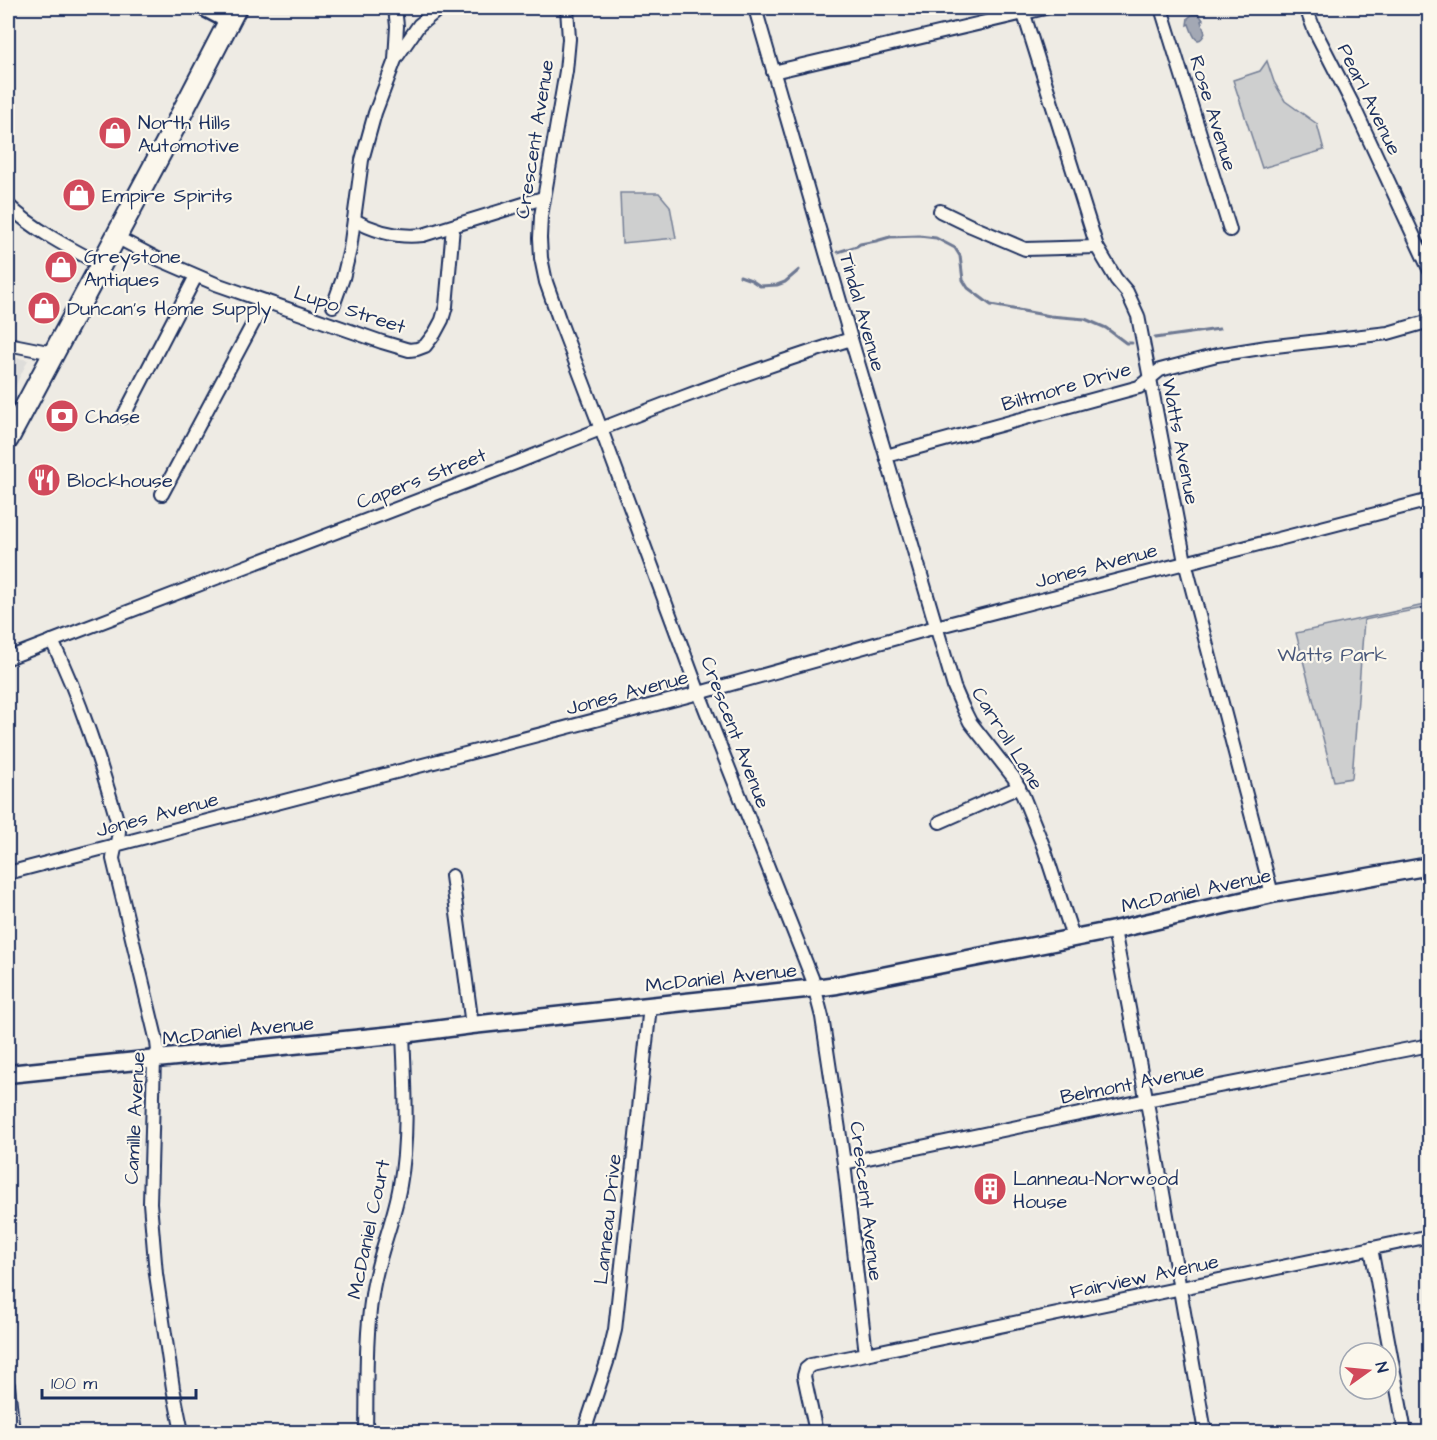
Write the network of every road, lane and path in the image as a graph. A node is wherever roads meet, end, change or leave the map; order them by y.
1 (205, 8) edge
2 (395, 8) edge
3 (440, 8) edge
4 (567, 8) edge
5 (755, 8) edge
6 (1045, 8) edge
7 (1161, 8) edge
8 (1309, 8) edge
9 (1023, 10) edge
10 (233, 14) edge
11 (395, 60) junction
12 (773, 72) junction
13 (543, 198) junction
14 (8, 205) edge
15 (940, 211) dead end
16 (354, 220) junction
17 (453, 227) junction
18 (1230, 230) dead end
19 (116, 237) junction
20 (1097, 247) junction
21 (100, 264) junction
22 (1430, 271) edge
23 (196, 276) junction
24 (265, 301) junction
25 (333, 306) dead end
26 (1430, 321) edge
27 (851, 339) junction
28 (8, 344) edge
29 (53, 353) junction
30 (1149, 379) junction
31 (123, 417) dead end
32 (601, 429) junction
33 (8, 439) edge
34 (886, 456) junction
35 (162, 494) dead end
36 (1430, 500) edge
37 (1185, 562) junction
38 (936, 627) junction
39 (52, 642) junction
40 (8, 658) edge
41 (699, 693) junction
42 (1019, 787) junction
43 (940, 822) dead end
44 (115, 845) junction
45 (1430, 866) edge
46 (8, 873) edge
47 (452, 876) dead end
48 (1272, 894) junction
49 (1114, 930) junction
50 (1073, 937) junction
51 (815, 988) junction
52 (650, 1006) junction
53 (472, 1025) junction
54 (403, 1034) junction
55 (1430, 1045) edge
56 (154, 1059) junction
57 (8, 1074) edge
58 (1147, 1100) junction
59 (843, 1163) junction
60 (1430, 1236) edge
61 (1371, 1248) junction
62 (1180, 1288) junction
63 (866, 1354) junction
64 (8, 1385) edge
65 (14, 1432) edge
66 (182, 1432) edge
67 (366, 1432) edge
68 (584, 1432) edge
69 (816, 1432) edge
70 (1205, 1432) edge
71 (1405, 1432) edge

1 - 10 street
2 - 11 street
3 - 11 street
4 - 13 street, Crescent Avenue
5 - 12 street, Tindal Avenue
6 - 9 street
7 - 18 street, Rose Avenue
8 - 22 street, Pearl Avenue
9 - 12 street
9 - 20 street, Watts Avenue
10 - 19 main road
11 - 16 street
12 - 27 street, Tindal Avenue
13 - 17 street
13 - 32 street, Crescent Avenue
14 - 21 street
15 - 20 street
16 - 17 street
16 - 25 street
17 - 24 street, Lupo Street
19 - 21 main road
19 - 23 street, Lupo Street
20 - 30 street, Watts Avenue
21 - 29 main road
23 - 24 street, Lupo Street
23 - 31 street
24 - 35 street
26 - 30 street, Biltmore Drive
27 - 32 street, Capers Street
27 - 34 street, Tindal Avenue
28 - 29 street
29 - 33 main road
30 - 34 street, Biltmore Drive
30 - 37 street, Watts Avenue
32 - 39 street, Capers Street
32 - 41 street, Crescent Avenue
34 - 38 street, Tindal Avenue
36 - 37 street, Jones Avenue
37 - 38 street, Jones Avenue
37 - 48 street, Watts Avenue
38 - 41 street, Jones Avenue
38 - 42 street, Carroll Lane
39 - 40 street, Capers Street
39 - 44 street, Camille Avenue
41 - 44 street, Jones Avenue
41 - 51 street, Crescent Avenue
42 - 43 street
42 - 50 street, Carroll Lane
44 - 46 street, Jones Avenue
44 - 56 street, Camille Avenue
45 - 48 street, McDaniel Avenue
47 - 53 street
48 - 49 street, McDaniel Avenue
49 - 50 street, McDaniel Avenue
49 - 58 street
50 - 51 street, McDaniel Avenue
51 - 52 street, McDaniel Avenue
51 - 59 street, Crescent Avenue
52 - 53 street, McDaniel Avenue
52 - 68 street, Lanneau Drive
53 - 54 street, McDaniel Avenue
54 - 56 street, McDaniel Avenue
54 - 67 street, McDaniel Court
55 - 58 street, Belmont Avenue
56 - 57 street, McDaniel Avenue
56 - 66 street, Camille Avenue
58 - 59 street, Belmont Avenue
58 - 62 street
59 - 63 street, Crescent Avenue
60 - 61 street, Fairview Avenue
61 - 62 street, Fairview Avenue
61 - 71 street
62 - 63 street, Fairview Avenue
62 - 70 street
63 - 69 street
64 - 65 street

